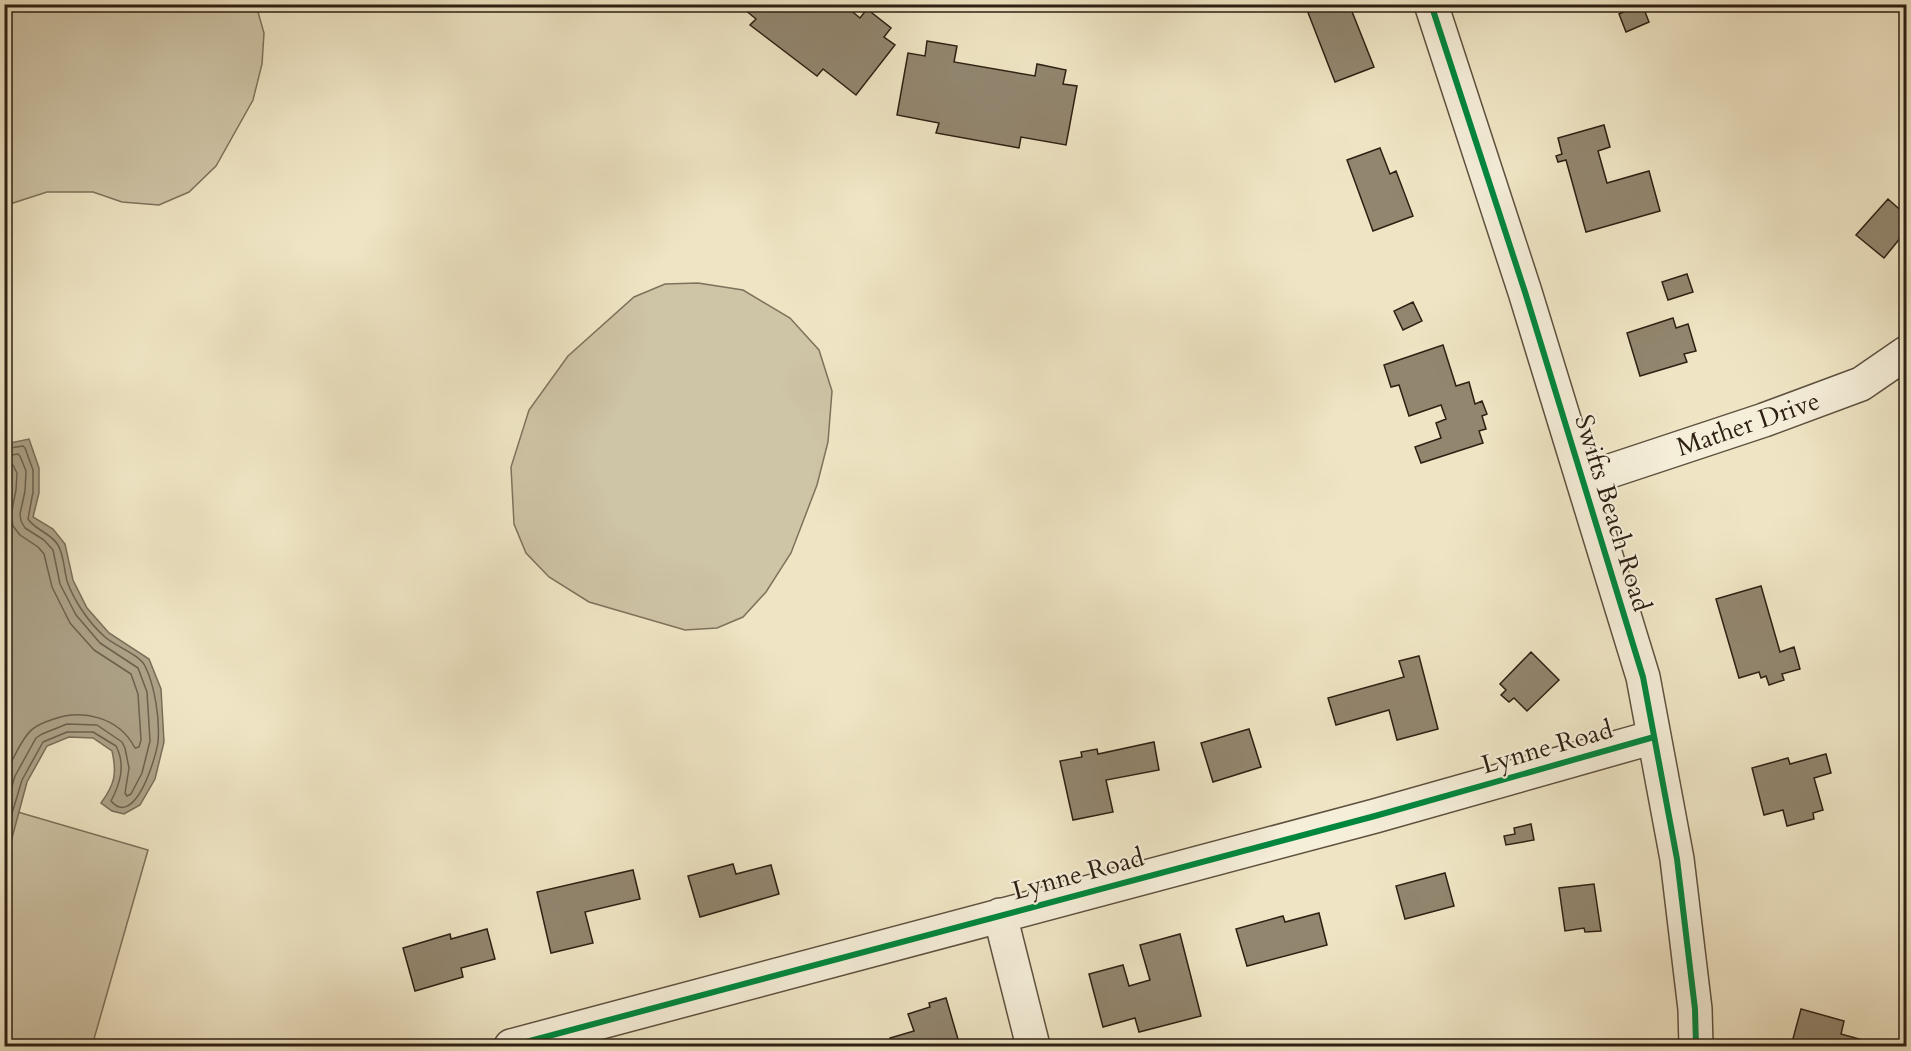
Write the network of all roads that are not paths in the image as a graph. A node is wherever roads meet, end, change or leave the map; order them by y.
1 (1431, 4) edge
2 (1906, 353) edge
3 (1583, 480) junction
4 (1654, 737) junction
5 (1000, 915) junction
6 (511, 1047) edge
7 (1033, 1047) edge
8 (1696, 1047) edge

1 - 3 street, Swifts Beach Road
2 - 3 street, Mather Drive
3 - 4 street, Swifts Beach Road
4 - 5 street, Lynne Road
4 - 8 street, Swifts Beach Road
5 - 6 street, Lynne Road
5 - 7 street

